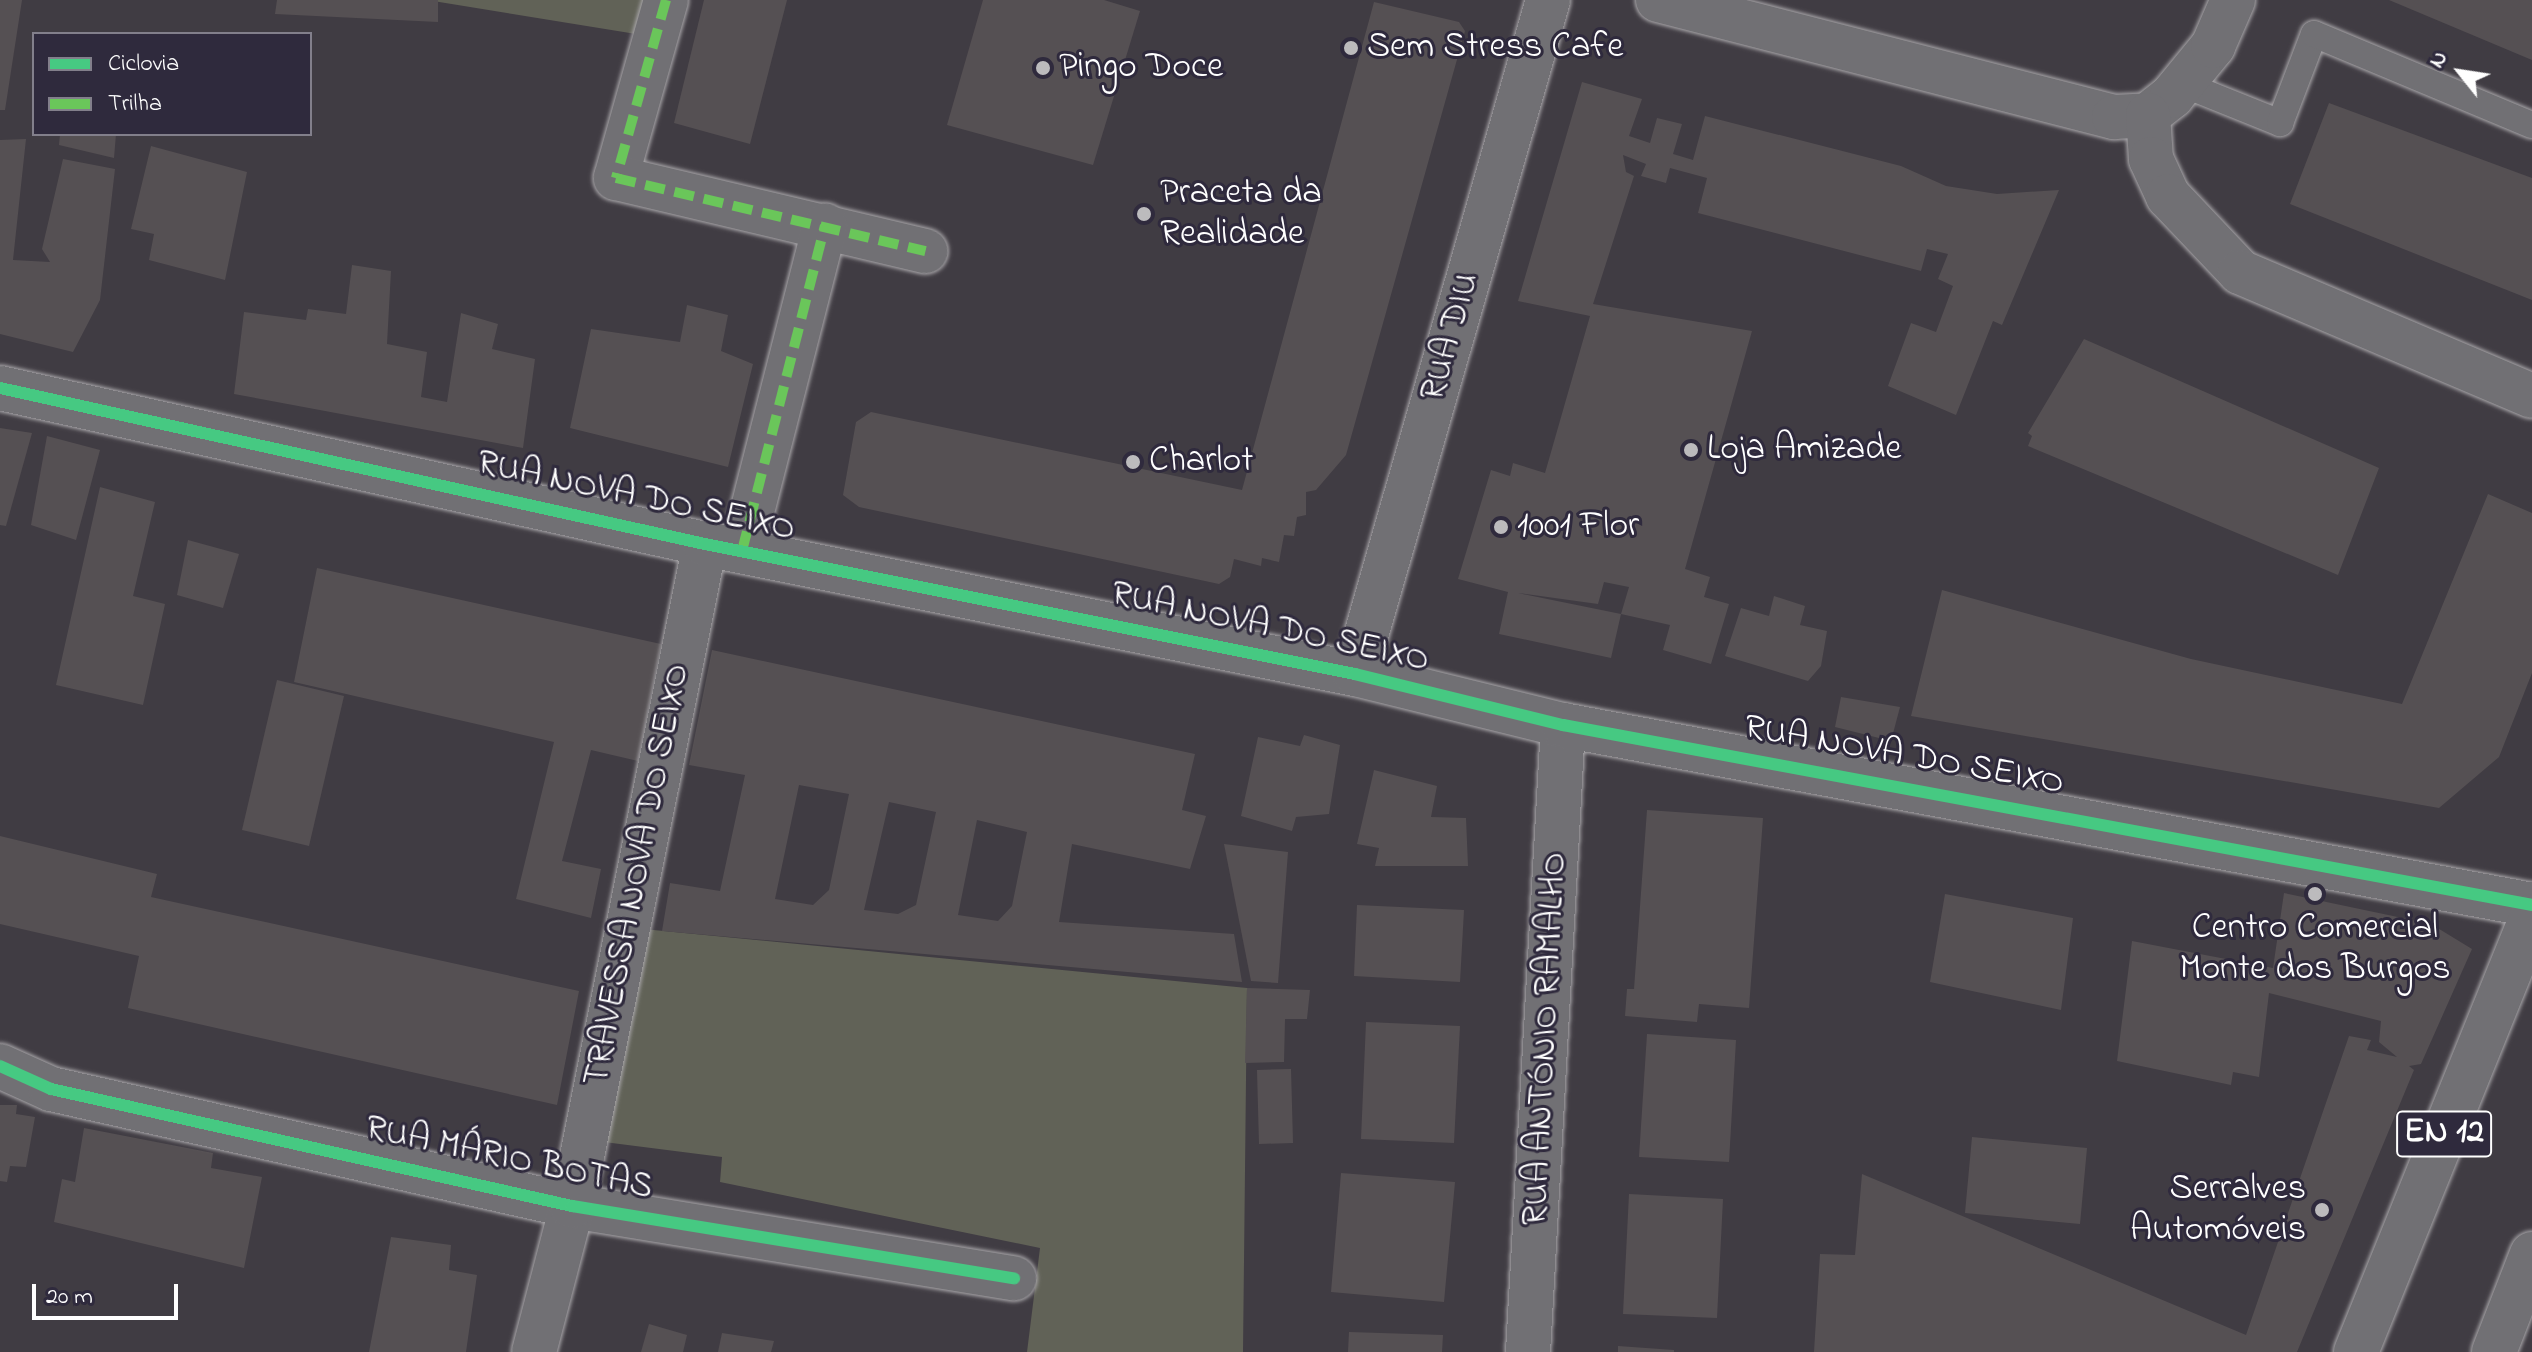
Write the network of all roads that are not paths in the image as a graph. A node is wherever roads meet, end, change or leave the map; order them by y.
1 (666, 0) edge
2 (1548, 0) edge
3 (1658, 0) edge
4 (2233, 0) edge
5 (2183, 84) junction
6 (2148, 115) junction
7 (2532, 125) edge
8 (825, 225) junction
9 (925, 251) dead end
10 (0, 388) edge
11 (2532, 396) edge
12 (724, 547) junction
13 (1355, 674) junction
14 (1563, 725) junction
15 (2532, 905) edge
16 (2532, 916) edge
17 (0, 1066) edge
18 (572, 1206) junction
19 (1014, 1278) dead end
20 (2528, 1278) edge
21 (534, 1352) edge
22 (1528, 1352) edge
23 (2356, 1352) edge
24 (2494, 1352) edge

1 - 8 street
2 - 13 street, RUA DIU
3 - 6 street
4 - 5 street
5 - 6 street
5 - 7 lane
6 - 11 street
8 - 9 street
8 - 12 street, TRAVESSA NOVA DO SEIXO
10 - 12 street, RUA NOVA DO SEIXO
12 - 13 street, RUA NOVA DO SEIXO
12 - 18 street, TRAVESSA NOVA DO SEIXO
13 - 14 street, RUA NOVA DO SEIXO
14 - 15 street, RUA NOVA DO SEIXO
14 - 22 street, RUA ANTÓNIO RAMALHO
16 - 23 street, EN 12
17 - 18 street, RUA MÁRIO BOTAS
18 - 19 street, RUA MÁRIO BOTAS
18 - 21 street, TRAVESSA NOVA DO SEIXO
20 - 24 street

